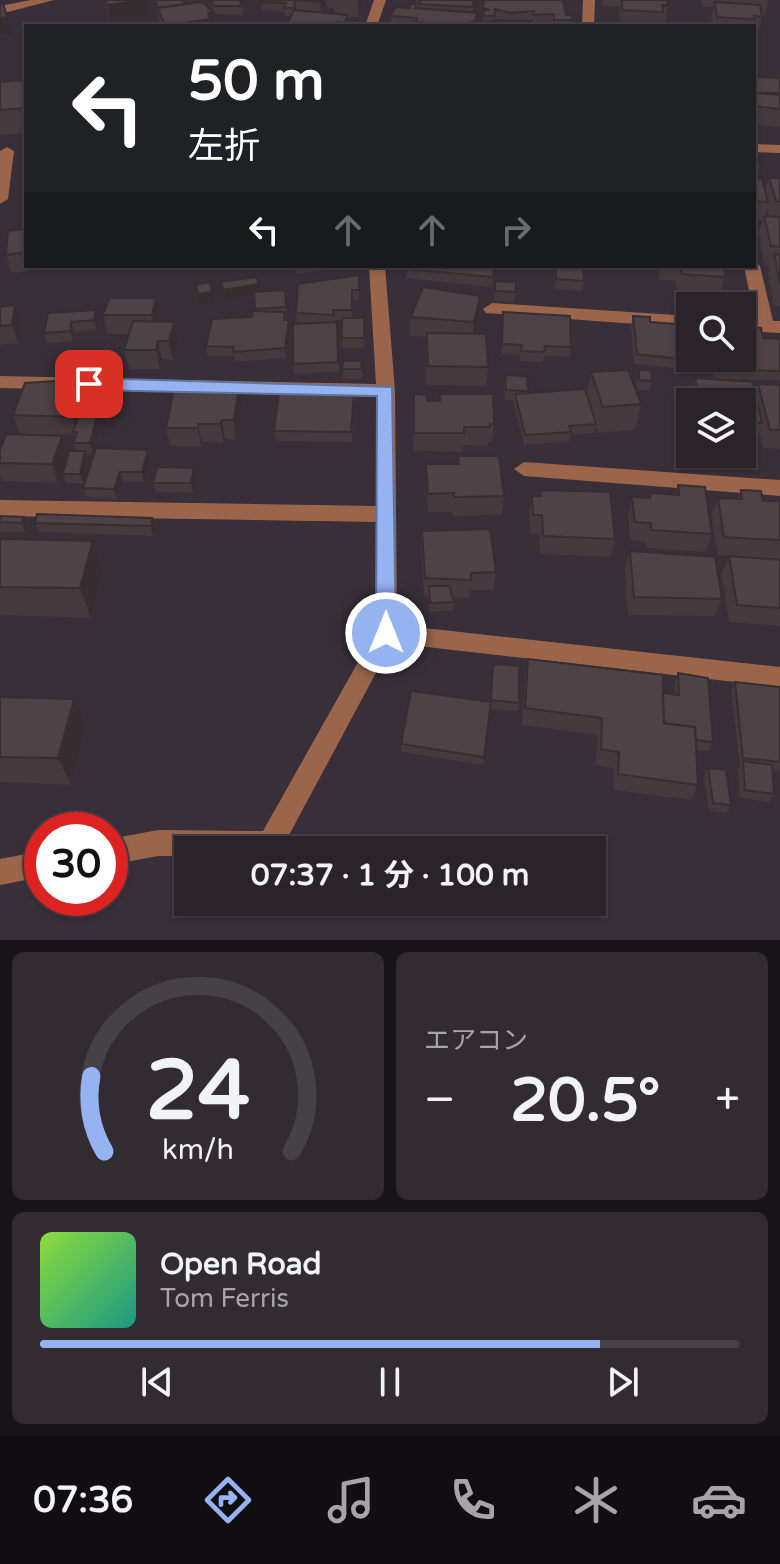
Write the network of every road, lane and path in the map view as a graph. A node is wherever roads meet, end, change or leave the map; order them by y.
1 (48, 0) edge
2 (380, 0) edge
3 (589, 0) edge
4 (0, 10) edge
5 (372, 24) edge
6 (588, 24) edge
7 (756, 148) edge
8 (24, 149) edge
9 (780, 149) edge
10 (3, 151) edge
11 (0, 199) edge
12 (377, 268) edge
13 (753, 268) edge
14 (492, 309) dead end
15 (676, 321) edge
16 (772, 327) edge
17 (0, 382) edge
18 (386, 391) junction
19 (524, 469) dead end
20 (780, 488) edge
21 (0, 508) edge
22 (385, 514) junction
23 (386, 633) junction
24 (780, 677) edge
25 (128, 849) edge
26 (24, 867) edge
27 (0, 872) edge

1 - 4 street
2 - 5 street
3 - 6 street
7 - 9 street
8 - 10 street
10 - 11 street
12 - 18 street
13 - 16 street
14 - 15 street
17 - 18 street
18 - 22 street
19 - 20 street
21 - 22 street
22 - 23 street
23 - 24 street
23 - 25 street
26 - 27 street

